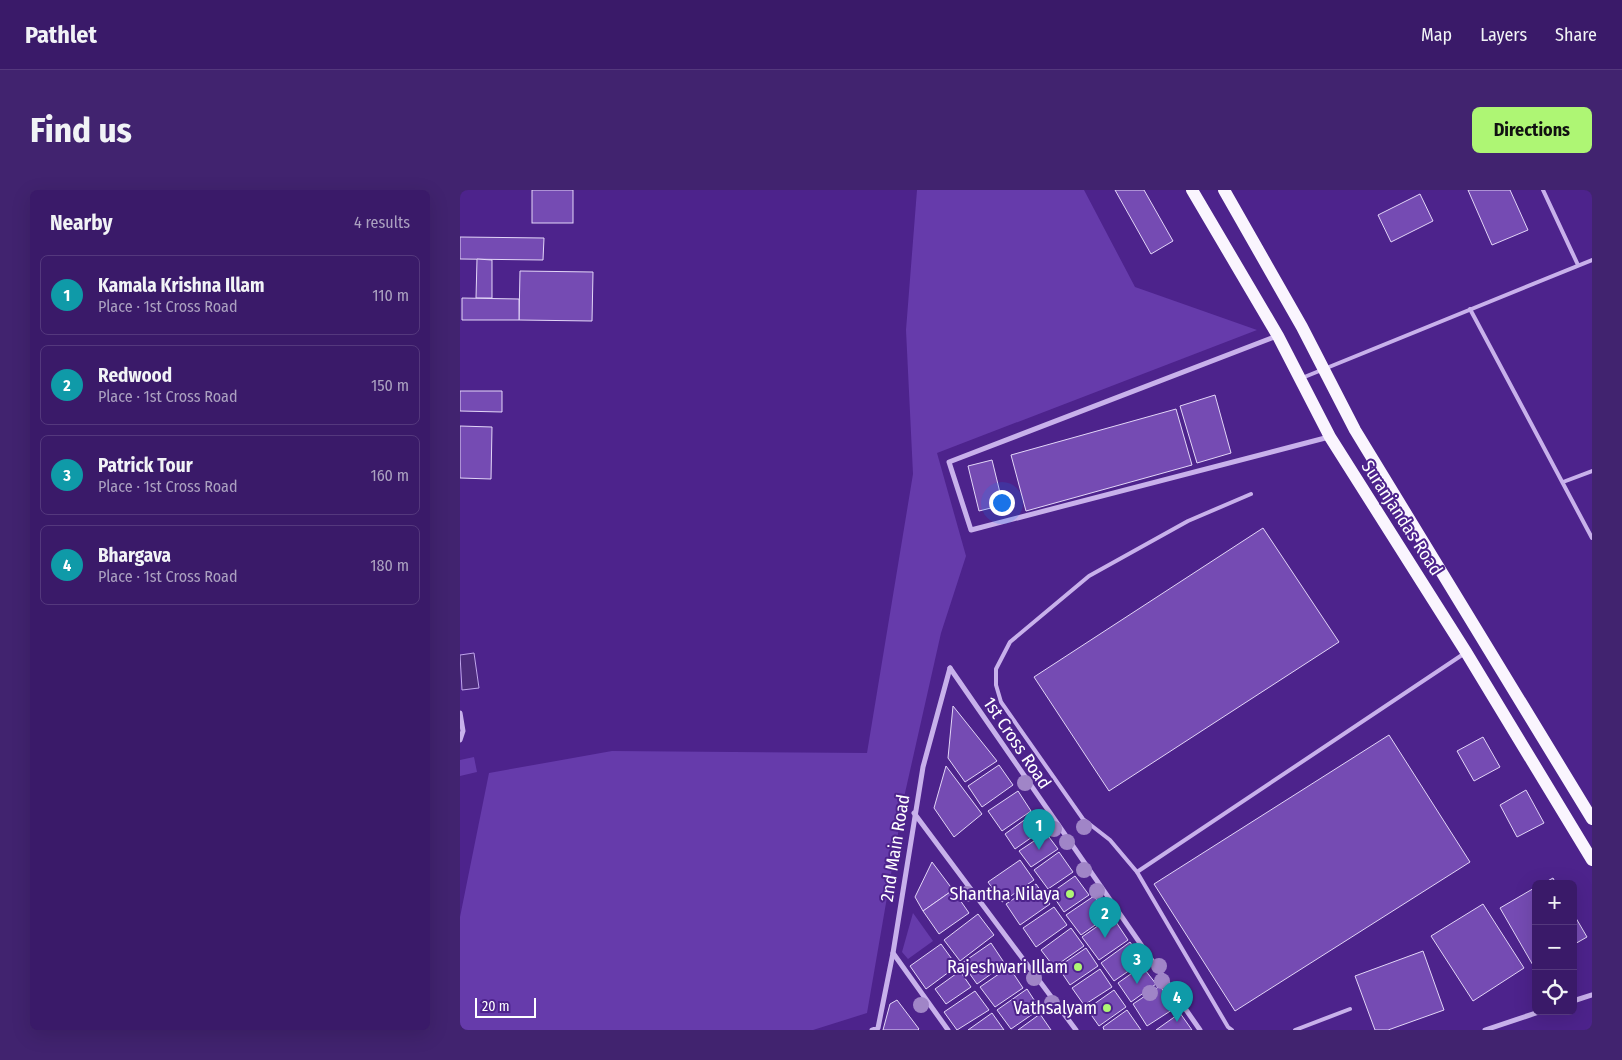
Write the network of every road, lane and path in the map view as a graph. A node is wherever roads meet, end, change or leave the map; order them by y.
1 (1192, 190) edge
2 (1224, 190) edge
3 (1543, 190) edge
4 (1592, 260) edge
5 (1578, 265) junction
6 (1470, 309) junction
7 (1278, 336) junction
8 (1322, 369) junction
9 (1300, 379) junction
10 (1330, 437) junction
11 (1592, 471) edge
12 (1563, 482) junction
13 (1251, 494) dead end
14 (1592, 538) edge
15 (1466, 652) junction
16 (950, 668) joint
17 (460, 713) edge
18 (460, 740) edge
19 (914, 813) junction
20 (1592, 819) edge
21 (1592, 860) edge
22 (1137, 872) junction
23 (892, 954) junction
24 (1592, 995) edge
25 (1577, 1000) edge
26 (1350, 1009) dead end
27 (1532, 1014) edge
28 (872, 1030) edge
29 (948, 1030) edge
30 (1076, 1030) edge
31 (1200, 1030) edge
32 (1232, 1030) edge
33 (1295, 1030) edge
34 (1485, 1030) edge

1 - 7 main road, Suranjandas Road
2 - 8 main road, Suranjandas Road
3 - 5 lane
4 - 5 lane
5 - 6 lane
6 - 8 lane
6 - 12 lane
7 - 9 main road, Suranjandas Road
7 - 10 street
8 - 9 lane
8 - 20 main road, Suranjandas Road
9 - 10 main road, Suranjandas Road
10 - 15 main road, Suranjandas Road
11 - 12 lane
12 - 14 lane
13 - 22 lane
15 - 21 main road, Suranjandas Road
15 - 22 lane
16 - 19 street, 2nd Main Road
16 - 31 street, 1st Cross Road
17 - 18 street
19 - 23 street, 2nd Main Road
19 - 30 street
22 - 32 lane
23 - 28 street, 2nd Main Road
23 - 29 street
24 - 25 street
26 - 33 lane
27 - 34 street

